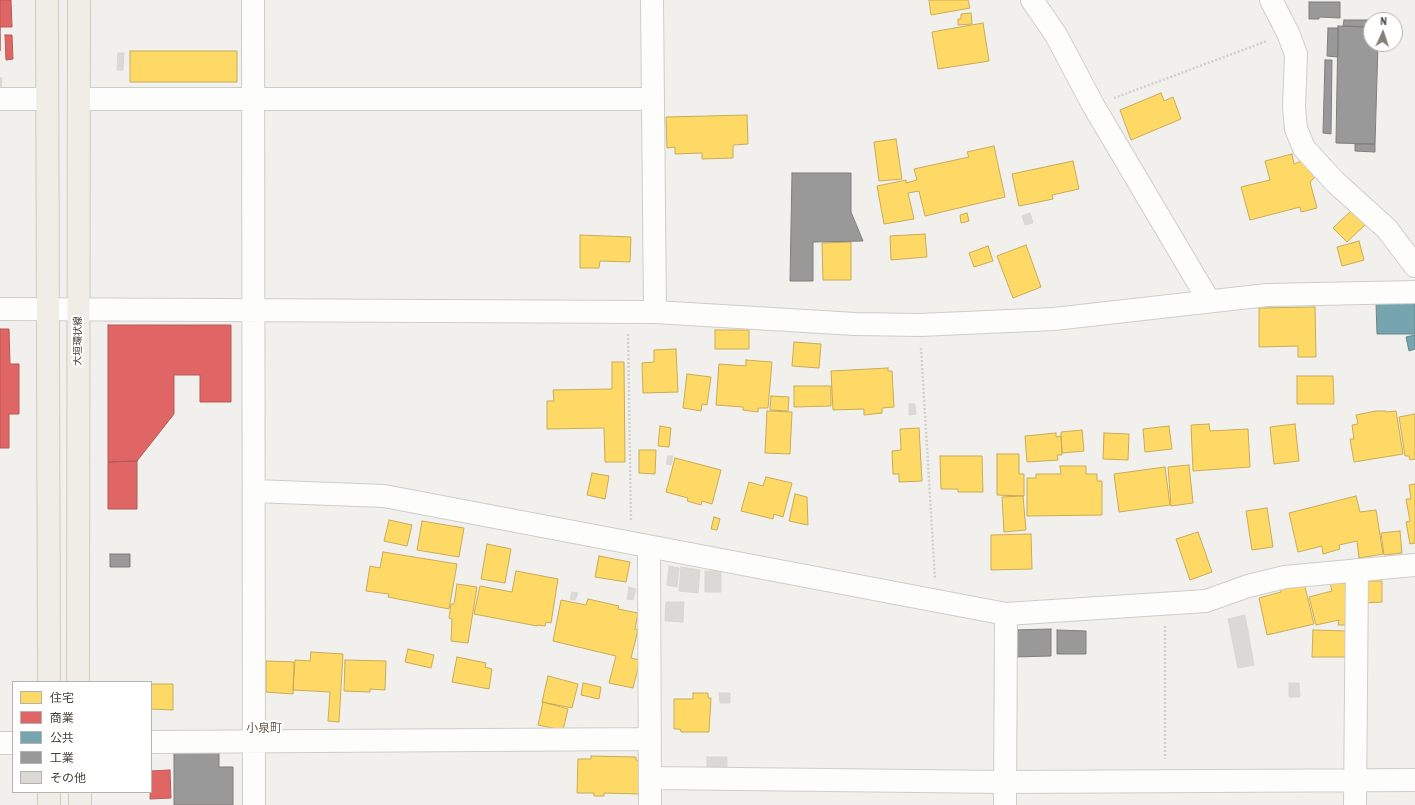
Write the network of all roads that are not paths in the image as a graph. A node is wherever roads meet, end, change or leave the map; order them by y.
1 (47, 0) edge
2 (79, 0) edge
3 (252, 0) edge
4 (652, 0) edge
5 (1032, 0) edge
6 (1271, 0) edge
7 (0, 99) edge
8 (47, 99) junction
9 (79, 99) junction
10 (253, 99) junction
11 (652, 99) junction
12 (1415, 266) edge
13 (1415, 292) edge
14 (1209, 301) junction
15 (49, 308) junction
16 (0, 309) edge
17 (78, 310) junction
18 (254, 311) junction
19 (655, 312) junction
20 (254, 491) junction
21 (640, 545) junction
22 (1415, 565) edge
23 (1357, 570) junction
24 (1006, 614) junction
25 (49, 681) edge
26 (78, 681) edge
27 (650, 739) junction
28 (152, 742) edge
29 (0, 743) edge
30 (12, 743) edge
31 (254, 743) junction
32 (650, 778) junction
33 (1355, 780) junction
34 (1415, 780) edge
35 (1005, 782) junction
36 (49, 793) edge
37 (80, 793) edge
38 (49, 805) edge
39 (80, 805) edge
40 (254, 805) edge
41 (650, 805) edge
42 (1005, 805) edge
43 (1355, 805) edge

1 - 8 main road
2 - 9 main road, 大垣環状線
3 - 10 street
4 - 11 street
5 - 14 street
6 - 12 street
7 - 8 street
8 - 15 main road
9 - 10 street
9 - 17 main road, 大垣環状線
10 - 11 street
10 - 18 street
11 - 19 street
13 - 14 street
14 - 19 street
15 - 16 street
15 - 17 street
15 - 25 main road
17 - 18 street
17 - 26 main road, 大垣環状線
18 - 19 street
18 - 20 street
20 - 21 street
20 - 31 street
21 - 24 street
21 - 27 street
22 - 23 street
23 - 24 street
23 - 33 street
24 - 35 street
27 - 31 street
27 - 32 street
28 - 31 street
29 - 30 street
31 - 40 street
32 - 35 street
32 - 41 street
33 - 34 street
33 - 35 street
33 - 43 street
35 - 42 street
36 - 38 main road
37 - 39 main road

